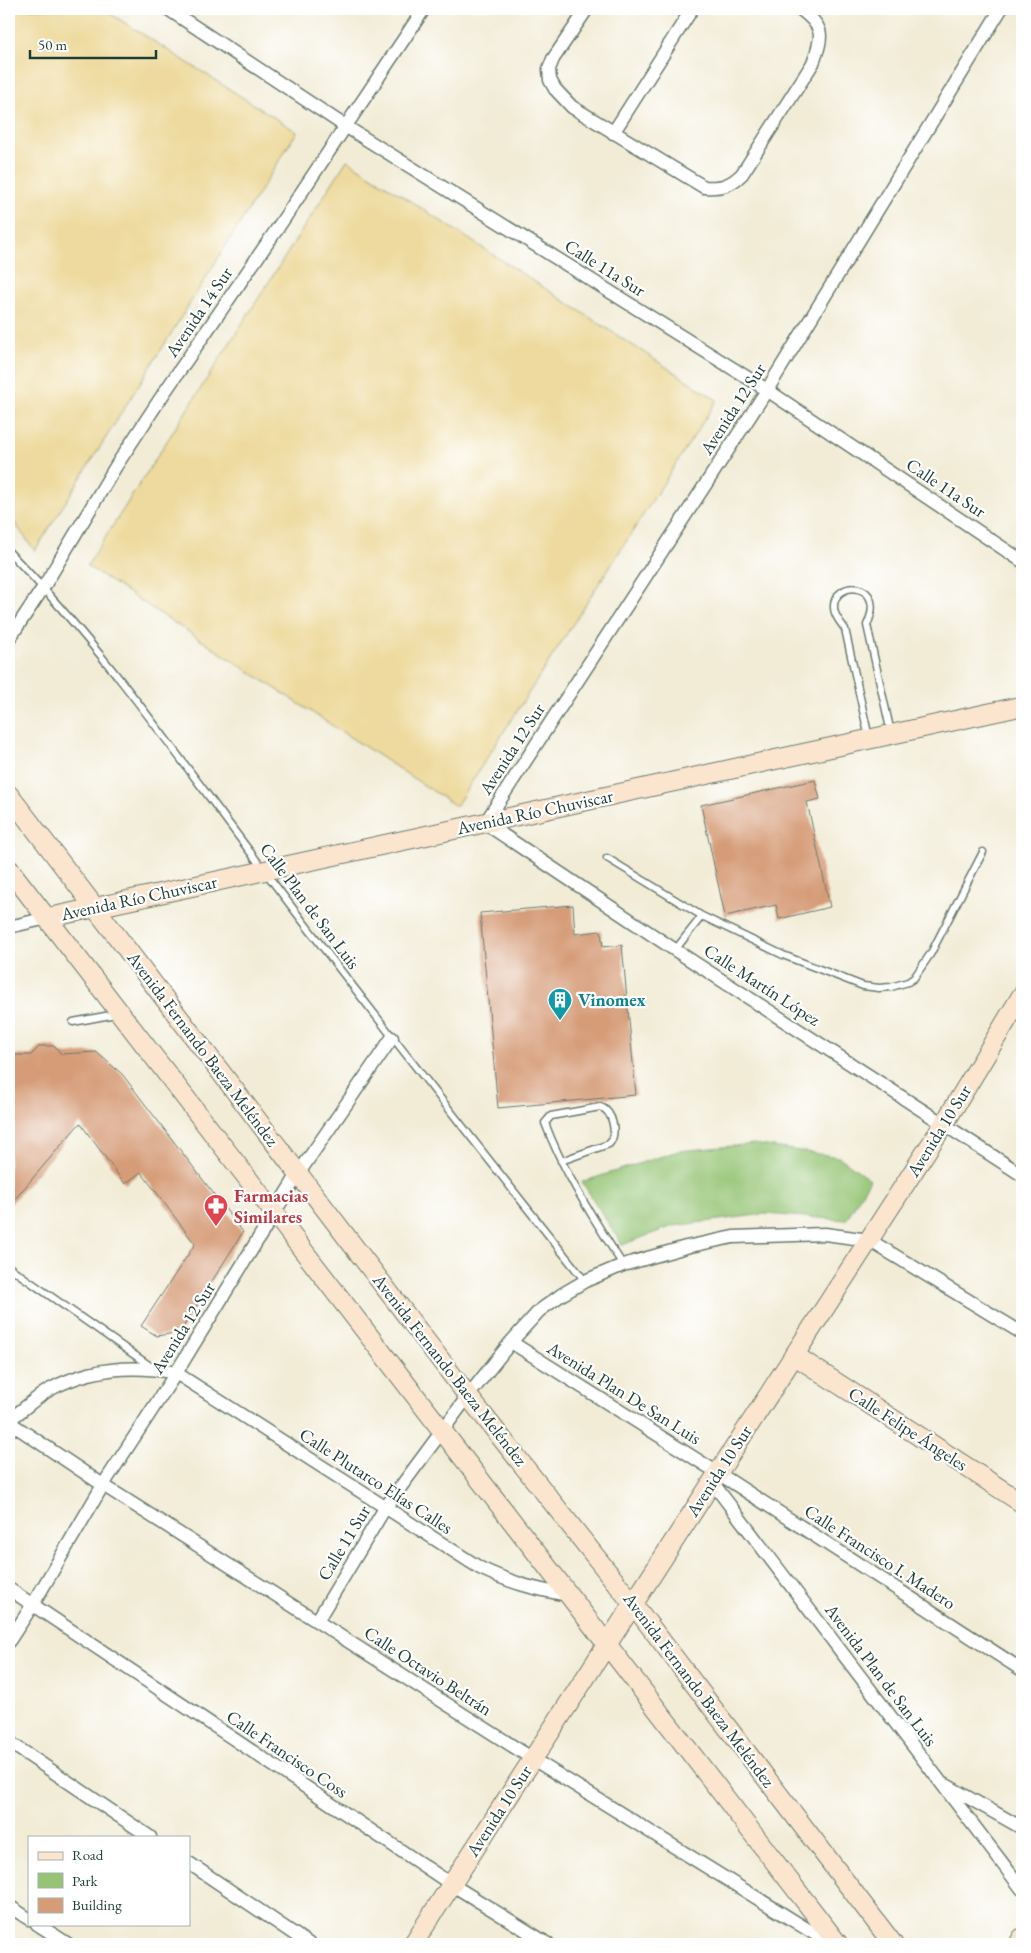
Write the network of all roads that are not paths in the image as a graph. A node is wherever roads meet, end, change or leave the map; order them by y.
1 (168, 9) edge
2 (424, 9) edge
3 (586, 9) edge
4 (692, 9) edge
5 (800, 9) edge
6 (1002, 9) edge
7 (345, 126) junction
8 (613, 133) junction
9 (767, 390) junction
10 (9, 552) edge
11 (1022, 561) edge
12 (43, 588) junction
13 (9, 639) edge
14 (1022, 706) edge
15 (892, 734) junction
16 (870, 739) junction
17 (9, 795) edge
18 (485, 823) junction
19 (983, 852) dead end
20 (607, 858) dead end
21 (9, 869) edge
22 (264, 871) junction
23 (96, 908) junction
24 (702, 916) junction
25 (47, 918) junction
26 (9, 927) edge
27 (675, 950) junction
28 (1022, 995) edge
29 (120, 1014) junction
30 (73, 1022) dead end
31 (392, 1038) junction
32 (944, 1124) junction
33 (561, 1160) junction
34 (298, 1174) junction
35 (1022, 1175) edge
36 (274, 1214) junction
37 (869, 1240) junction
38 (622, 1265) junction
39 (9, 1267) edge
40 (584, 1281) junction
41 (1022, 1332) edge
42 (511, 1342) junction
43 (794, 1355) junction
44 (155, 1368) junction
45 (176, 1373) junction
46 (468, 1396) junction
47 (9, 1421) edge
48 (442, 1431) junction
49 (715, 1477) junction
50 (103, 1485) junction
51 (1022, 1503) edge
52 (385, 1508) junction
53 (9, 1589) edge
54 (568, 1595) junction
55 (633, 1604) junction
56 (32, 1606) junction
57 (317, 1621) junction
58 (9, 1641) edge
59 (606, 1644) junction
60 (1022, 1670) edge
61 (9, 1742) edge
62 (533, 1759) junction
63 (940, 1782) junction
64 (1022, 1828) edge
65 (149, 1836) edge
66 (190, 1864) edge
67 (452, 1884) junction
68 (1022, 1889) edge
69 (9, 1906) edge
70 (28, 1918) edge
71 (40, 1926) edge
72 (1022, 1938) edge
73 (68, 1944) edge
74 (309, 1944) edge
75 (412, 1944) edge
76 (548, 1944) edge
77 (831, 1944) edge
78 (838, 1944) edge
79 (893, 1944) edge
80 (1019, 1944) edge

1 - 7 street, Calle 11a Sur
2 - 7 street, Avenida 14 Sur
3 - 8 street
4 - 8 street
5 - 8 street
6 - 9 street, Avenida 12 Sur
7 - 9 street, Calle 11a Sur
7 - 12 street, Avenida 14 Sur
9 - 11 street, Calle 11a Sur
9 - 18 street, Avenida 12 Sur
10 - 12 lane, Calle Plan de San Luis
12 - 13 street, Avenida 14 Sur
12 - 22 lane, Calle Plan de San Luis
14 - 15 main road, Avenida Río Chuviscar
15 - 16 main road, Avenida Río Chuviscar
15 - 16 lane
16 - 18 main road, Avenida Río Chuviscar
17 - 23 main road, Avenida Fernando Baeza Meléndez
18 - 22 main road, Avenida Río Chuviscar
18 - 27 street, Calle Martín López
19 - 24 lane
20 - 24 lane
21 - 25 main road
22 - 23 main road, Avenida Río Chuviscar
22 - 31 lane, Calle Plan de San Luis
23 - 25 main road, Avenida Río Chuviscar
23 - 34 main road, Avenida Fernando Baeza Meléndez
24 - 27 lane
25 - 26 street
25 - 29 main road
27 - 32 street, Calle Martín López
28 - 32 main road, Avenida 10 Sur
29 - 30 lane
29 - 36 main road
31 - 34 street, Avenida 12 Sur
31 - 40 lane, Calle Plan de San Luis
32 - 35 street, Calle Martín López
32 - 37 main road, Avenida 10 Sur
33 - 33 lane
33 - 38 lane
34 - 36 street, Avenida 12 Sur
34 - 46 main road, Avenida Fernando Baeza Meléndez
36 - 45 street, Avenida 12 Sur
36 - 48 main road
37 - 38 street, Calle 11 Sur
37 - 41 street
37 - 43 main road, Avenida 10 Sur
38 - 40 street, Calle 11 Sur
39 - 44 lane
40 - 42 street, Calle 11 Sur
42 - 46 street, Calle 11 Sur
42 - 49 street, Avenida Plan De San Luis
43 - 49 main road, Avenida 10 Sur
43 - 51 main road, Calle Felipe Ángeles
44 - 45 street, Calle Plutarco Elías Calles
44 - 47 street, Calle Plutarco Elías Calles
45 - 50 street, Avenida 12 Sur
45 - 52 street, Calle Plutarco Elías Calles
46 - 48 street, Calle 11 Sur
46 - 55 main road, Avenida Fernando Baeza Meléndez
47 - 50 street, Calle Octavio Beltrán
48 - 52 street, Calle 11 Sur
48 - 54 main road
49 - 55 main road, Avenida 10 Sur
49 - 60 street, Calle Francisco I. Madero
49 - 63 street, Avenida Plan de San Luis
50 - 56 street, Avenida 12 Sur
50 - 57 street, Calle Octavio Beltrán
52 - 54 street, Calle Plutarco Elías Calles
52 - 57 street, Calle 11 Sur
53 - 56 street, Calle Francisco Coss
54 - 59 main road
55 - 59 main road, Avenida 10 Sur
55 - 79 main road, Avenida Fernando Baeza Meléndez
56 - 58 street, Avenida 12 Sur
56 - 67 street, Calle Francisco Coss
57 - 62 street, Calle Octavio Beltrán
59 - 62 main road, Avenida 10 Sur
59 - 78 main road
61 - 65 street
62 - 67 main road, Avenida 10 Sur
62 - 77 street, Calle Octavio Beltrán
63 - 64 street
63 - 68 street, Avenida Plan de San Luis
66 - 74 street
67 - 75 main road, Avenida 10 Sur
67 - 76 street, Calle Francisco Coss
69 - 70 street
71 - 73 street
72 - 80 main road

